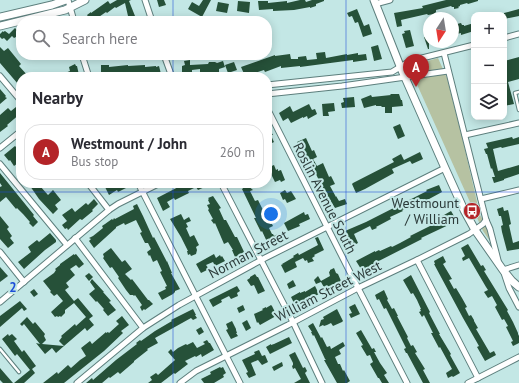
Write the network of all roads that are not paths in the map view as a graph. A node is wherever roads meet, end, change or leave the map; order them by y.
1 (67, 0) edge
2 (85, 0) edge
3 (145, 0) edge
4 (390, 0) edge
5 (375, 2) edge
6 (70, 8) junction
7 (0, 15) edge
8 (40, 16) edge
9 (72, 16) edge
10 (150, 16) edge
11 (16, 22) edge
12 (2, 26) edge
13 (519, 34) edge
14 (507, 37) edge
15 (471, 46) edge
16 (444, 52) junction
17 (83, 60) edge
18 (166, 60) edge
19 (400, 66) junction
20 (448, 71) junction
21 (87, 72) edge
22 (170, 72) edge
23 (0, 76) edge
24 (405, 77) junction
25 (330, 79) junction
26 (272, 85) edge
27 (331, 87) junction
28 (519, 92) edge
29 (272, 93) edge
30 (16, 95) edge
31 (519, 110) edge
32 (272, 118) edge
33 (519, 122) edge
34 (465, 134) junction
35 (16, 135) edge
36 (0, 148) edge
37 (0, 164) edge
38 (445, 168) junction
39 (16, 183) edge
40 (20, 188) edge
41 (92, 188) edge
42 (141, 188) edge
43 (151, 188) edge
44 (224, 188) edge
45 (519, 190) edge
46 (143, 192) junction
47 (481, 199) junction
48 (109, 210) junction
49 (486, 220) junction
50 (327, 227) junction
51 (475, 230) junction
52 (75, 238) junction
53 (67, 245) junction
54 (0, 252) edge
55 (261, 260) junction
56 (417, 260) junction
57 (519, 265) edge
58 (500, 267) junction
59 (24, 282) junction
60 (519, 287) edge
61 (358, 288) junction
62 (196, 296) junction
63 (0, 302) edge
64 (519, 307) edge
65 (293, 322) junction
66 (143, 328) junction
67 (0, 349) edge
68 (226, 356) junction
69 (519, 357) edge
70 (19, 372) dead end
71 (478, 378) junction
72 (77, 383) edge
73 (180, 383) edge
74 (240, 383) edge
75 (322, 383) edge
76 (407, 383) edge
77 (468, 383) edge

1 - 6 street
1 - 7 main road
2 - 6 main road
3 - 10 street
4 - 5 street
5 - 19 main road
6 - 8 main road
6 - 9 street
7 - 12 street
11 - 12 main road
13 - 14 street
15 - 16 street
16 - 19 street
16 - 20 street
17 - 21 street
18 - 22 street
19 - 24 main road
19 - 25 street
20 - 24 street
20 - 34 street
23 - 30 street
24 - 27 street
24 - 38 main road
25 - 26 street
25 - 27 lane
27 - 29 street
28 - 31 lane
32 - 50 street, Roslin Avenue South
33 - 34 street
34 - 47 street
35 - 36 street
37 - 39 street
38 - 50 street, Norman Street
38 - 51 main road
40 - 53 street
41 - 48 street
42 - 46 street
43 - 46 street
44 - 55 street
45 - 47 street
46 - 48 street
46 - 62 street
47 - 49 street
48 - 52 street
49 - 51 street, William Street West
49 - 58 street
50 - 55 street, Norman Street
50 - 61 street, Roslin Avenue South
51 - 56 street, William Street West
51 - 58 main road
52 - 53 street
52 - 66 street
53 - 59 street
54 - 59 street
55 - 62 street, Norman Street
55 - 65 street
56 - 61 street, William Street West
56 - 71 street
57 - 58 street
58 - 60 main road
58 - 64 street
59 - 63 street
61 - 65 street, William Street West
61 - 76 street, Roslin Avenue South
62 - 66 street, Norman Street
62 - 68 street
65 - 68 street, William Street West
65 - 75 street
66 - 72 street, Norman Street
67 - 70 lane
68 - 73 street, William Street West
68 - 74 street
69 - 71 street
71 - 77 street

